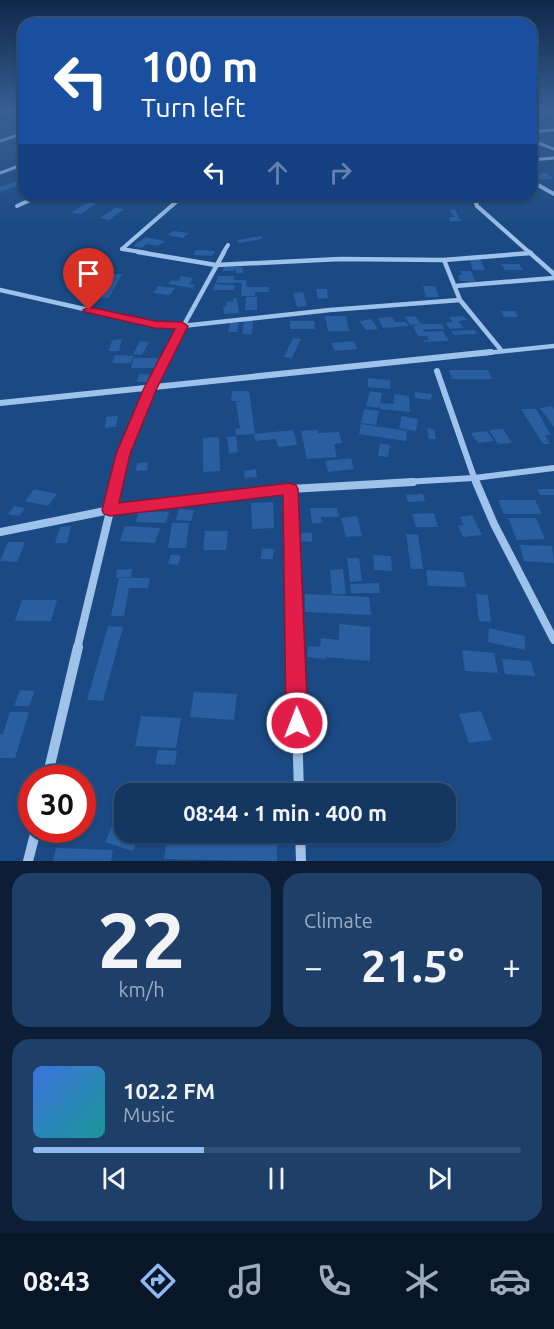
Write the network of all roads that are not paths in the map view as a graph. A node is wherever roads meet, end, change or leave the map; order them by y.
1 (554, 158) edge
2 (537, 159) edge
3 (18, 166) edge
4 (0, 173) edge
5 (537, 184) edge
6 (554, 194) edge
7 (28, 201) edge
8 (177, 201) edge
9 (475, 201) edge
10 (17, 206) dead end
11 (228, 245) dead end
12 (531, 253) junction
13 (444, 260) junction
14 (216, 265) junction
15 (554, 276) edge
16 (455, 286) junction
17 (0, 290) edge
18 (460, 300) junction
19 (182, 326) junction
20 (554, 346) edge
21 (501, 350) junction
22 (437, 371) dead end
23 (151, 388) junction
24 (0, 403) edge
25 (554, 468) edge
26 (474, 478) junction
27 (290, 489) junction
28 (110, 510) junction
29 (0, 532) edge
30 (554, 640) edge
31 (50, 765) edge
32 (299, 783) edge
33 (33, 843) edge
34 (300, 843) edge
35 (28, 861) edge
36 (301, 861) edge

1 - 2 street
3 - 4 street
5 - 6 street
7 - 10 street
8 - 14 street
9 - 12 street
11 - 14 street
12 - 13 street
12 - 15 street
13 - 14 street
13 - 16 street
14 - 19 street
15 - 16 street
16 - 18 street
17 - 19 street
18 - 19 street
18 - 21 street
19 - 23 street
20 - 21 street
21 - 23 street
22 - 26 street
23 - 24 street
23 - 28 street
25 - 26 street
26 - 27 street
26 - 30 street
27 - 28 street
27 - 32 street
28 - 29 street
28 - 31 street
33 - 35 street
34 - 36 street

